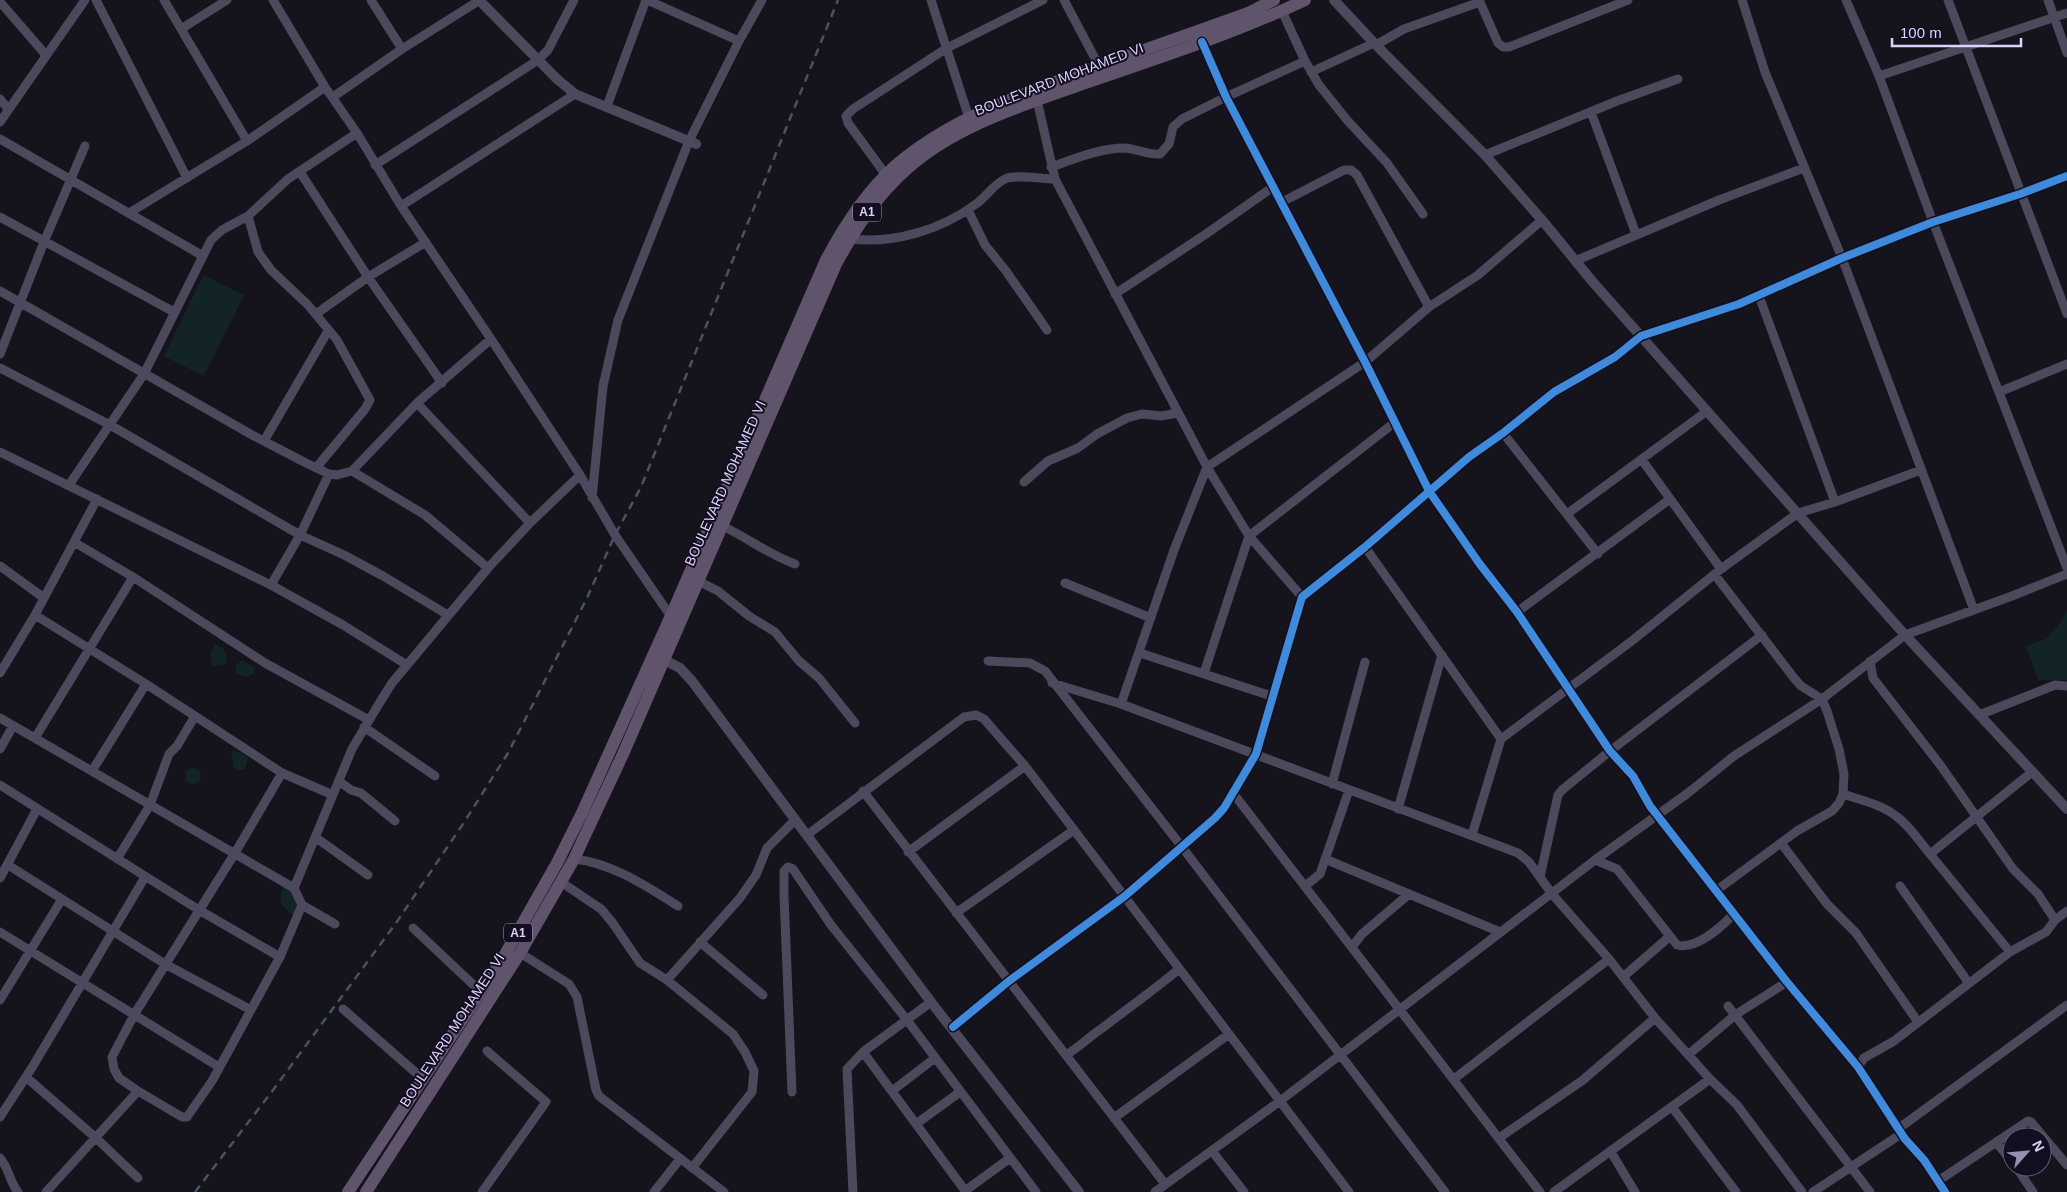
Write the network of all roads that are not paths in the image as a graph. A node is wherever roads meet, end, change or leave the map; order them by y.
1 (85, 0) edge
2 (96, 0) edge
3 (164, 0) edge
4 (227, 0) edge
5 (273, 0) edge
6 (371, 0) edge
7 (480, 0) edge
8 (647, 0) edge
9 (762, 0) edge
10 (931, 0) edge
11 (1044, 0) edge
12 (1064, 0) edge
13 (1274, 0) edge
14 (1305, 0) edge
15 (1334, 0) edge
16 (1628, 0) edge
17 (1742, 0) edge
18 (1846, 0) edge
19 (1948, 0) edge
20 (2048, 0) edge
21 (1479, 1) edge
22 (0, 2) edge
23 (569, 2) edge
24 (1282, 11) junction
25 (2067, 13) edge
26 (2055, 18) junction
27 (181, 29) junction
28 (739, 41) junction
29 (1202, 42) junction
30 (1375, 44) junction
31 (1966, 47) junction
32 (948, 48) junction
33 (402, 49) junction
34 (2067, 53) edge
35 (46, 55) junction
36 (538, 60) junction
37 (1305, 61) junction
38 (1098, 66) junction
39 (1311, 72) junction
40 (1879, 76) junction
41 (1678, 79) dead end
42 (325, 88) junction
43 (575, 94) junction
44 (333, 96) junction
45 (1226, 97) junction
46 (0, 99) edge
47 (1037, 100) junction
48 (606, 106) junction
49 (8, 109) junction
50 (1590, 112) junction
51 (969, 118) junction
52 (0, 122) edge
53 (357, 133) junction
54 (0, 139) edge
55 (247, 141) junction
56 (692, 142) junction
57 (85, 146) dead end
58 (1485, 155) junction
59 (375, 165) junction
60 (1051, 167) junction
61 (1804, 168) junction
62 (300, 172) junction
63 (886, 175) junction
64 (2067, 176) edge
65 (187, 178) junction
66 (1055, 179) junction
67 (71, 180) junction
68 (1273, 187) junction
69 (2020, 194) junction
70 (1282, 202) junction
71 (401, 206) junction
72 (968, 210) junction
73 (129, 213) junction
74 (1423, 214) dead end
75 (0, 216) edge
76 (248, 216) junction
77 (1542, 220) junction
78 (1933, 222) junction
79 (1636, 234) junction
80 (850, 239) junction
81 (44, 242) junction
82 (426, 242) junction
83 (203, 256) junction
84 (1842, 258) junction
85 (1575, 260) junction
86 (368, 277) junction
87 (0, 291) edge
88 (1115, 294) junction
89 (1759, 296) junction
90 (20, 302) junction
91 (1429, 308) junction
92 (174, 312) junction
93 (316, 314) junction
94 (2067, 314) edge
95 (1047, 330) dead end
96 (328, 331) junction
97 (1641, 336) junction
98 (491, 339) junction
99 (0, 354) edge
100 (1365, 362) junction
101 (2067, 364) edge
102 (0, 368) edge
103 (144, 374) junction
104 (442, 383) junction
105 (1999, 392) junction
106 (417, 403) junction
107 (1707, 411) junction
108 (1178, 413) junction
109 (1394, 423) junction
110 (110, 426) junction
111 (1503, 433) junction
112 (264, 441) junction
113 (0, 452) edge
114 (1642, 460) junction
115 (1206, 467) junction
116 (316, 468) junction
117 (1921, 470) junction
118 (352, 471) junction
119 (329, 474) junction
120 (580, 475) junction
121 (1024, 482) dead end
122 (69, 485) junction
123 (1429, 491) junction
124 (592, 498) junction
125 (97, 499) junction
126 (1670, 499) junction
127 (1835, 502) junction
128 (1798, 513) junction
129 (1567, 514) junction
130 (530, 523) junction
131 (722, 526) junction
132 (300, 535) junction
133 (1248, 536) junction
134 (74, 542) junction
135 (1365, 547) junction
136 (1598, 554) junction
137 (795, 564) dead end
138 (0, 566) edge
139 (488, 568) junction
140 (2067, 568) edge
141 (1718, 572) junction
142 (2067, 574) edge
143 (133, 577) junction
144 (698, 581) junction
145 (1065, 583) dead end
146 (271, 585) junction
147 (1302, 597) junction
148 (44, 598) junction
149 (1974, 610) junction
150 (1517, 612) junction
151 (35, 615) junction
152 (448, 615) junction
153 (1151, 618) junction
154 (675, 622) junction
155 (1762, 635) junction
156 (1905, 635) junction
157 (88, 648) junction
158 (1140, 652) junction
159 (1442, 655) junction
160 (659, 657) junction
161 (988, 661) dead end
162 (1870, 661) junction
163 (1365, 662) dead end
164 (407, 665) junction
165 (0, 673) edge
166 (1204, 673) junction
167 (1052, 683) junction
168 (146, 684) junction
169 (2067, 686) edge
170 (1569, 689) junction
171 (1274, 697) junction
172 (1822, 699) junction
173 (1121, 704) junction
174 (1979, 715) junction
175 (195, 716) junction
176 (0, 718) edge
177 (855, 723) dead end
178 (366, 724) junction
179 (13, 726) junction
180 (35, 738) junction
181 (1501, 739) junction
182 (0, 749) edge
183 (1610, 751) junction
184 (1256, 754) junction
185 (1025, 766) junction
186 (92, 771) junction
187 (2032, 772) junction
188 (282, 773) junction
189 (435, 776) dead end
190 (339, 781) junction
191 (1332, 784) junction
192 (0, 785) edge
193 (1349, 790) junction
194 (863, 791) junction
195 (1233, 793) junction
196 (1843, 794) junction
197 (333, 795) junction
198 (150, 804) junction
199 (37, 808) junction
200 (1398, 809) junction
201 (2067, 809) edge
202 (1658, 816) junction
203 (1976, 817) junction
204 (795, 820) junction
205 (395, 821) dead end
206 (1074, 830) junction
207 (807, 835) junction
208 (1472, 835) junction
209 (315, 837) junction
210 (1781, 843) junction
211 (1182, 847) junction
212 (908, 852) junction
213 (235, 853) junction
214 (1930, 854) junction
215 (574, 858) junction
216 (117, 859) junction
217 (1325, 860) junction
218 (1595, 860) junction
219 (8, 865) junction
220 (368, 875) dead end
221 (145, 877) junction
222 (1540, 877) junction
223 (0, 878) edge
224 (561, 882) junction
225 (1305, 886) junction
226 (1900, 886) dead end
227 (294, 888) junction
228 (1717, 890) junction
229 (1409, 894) junction
230 (1552, 894) junction
231 (1125, 896) junction
232 (62, 899) junction
233 (302, 906) junction
234 (678, 906) dead end
235 (199, 910) junction
236 (2067, 911) edge
237 (956, 913) junction
238 (1734, 914) junction
239 (2055, 920) junction
240 (335, 924) dead end
241 (413, 928) dead end
242 (112, 930) junction
243 (0, 932) edge
244 (1500, 932) junction
245 (1669, 937) junction
246 (700, 942) junction
247 (1352, 947) junction
248 (29, 951) junction
249 (2010, 952) junction
250 (520, 953) junction
251 (280, 957) junction
252 (1609, 959) junction
253 (165, 964) junction
254 (1179, 969) junction
255 (1623, 977) junction
256 (667, 980) junction
257 (1009, 981) junction
258 (1787, 982) junction
259 (1968, 982) junction
260 (82, 984) junction
261 (481, 992) junction
262 (763, 994) dead end
263 (0, 1000) edge
264 (931, 1002) junction
265 (2067, 1005) edge
266 (1728, 1006) dead end
267 (343, 1009) dead end
268 (1400, 1009) junction
269 (252, 1010) junction
270 (134, 1015) junction
271 (1734, 1015) junction
272 (1655, 1018) junction
273 (907, 1020) junction
274 (1918, 1022) junction
275 (952, 1028) junction
276 (1229, 1034) junction
277 (487, 1052) dead end
278 (863, 1052) junction
279 (1340, 1053) junction
280 (1066, 1054) junction
281 (1688, 1055) junction
282 (934, 1058) junction
283 (1858, 1067) junction
284 (219, 1068) junction
285 (26, 1077) junction
286 (423, 1079) junction
287 (1454, 1079) junction
288 (1710, 1079) junction
289 (138, 1091) junction
290 (892, 1091) junction
291 (792, 1092) dead end
292 (960, 1092) junction
293 (1280, 1101) junction
294 (1672, 1107) junction
295 (0, 1117) edge
296 (1114, 1118) junction
297 (916, 1124) junction
298 (1900, 1131) junction
299 (96, 1138) junction
300 (1499, 1138) junction
301 (1996, 1142) junction
302 (2002, 1150) edge
303 (1212, 1151) junction
304 (1611, 1152) junction
305 (0, 1158) edge
306 (1010, 1158) junction
307 (680, 1159) junction
308 (2067, 1165) edge
309 (1852, 1166) junction
310 (692, 1168) junction
311 (2023, 1177) edge
312 (138, 1178) dead end
313 (1938, 1181) junction
314 (1165, 1184) junction
315 (854, 1190) edge
316 (965, 1191) edge
317 (1034, 1191) edge
318 (18, 1192) edge
319 (46, 1192) edge
320 (348, 1192) edge
321 (366, 1192) edge
322 (482, 1192) edge
323 (654, 1192) edge
324 (724, 1192) edge
325 (1080, 1192) edge
326 (1155, 1192) edge
327 (1244, 1192) edge
328 (1349, 1192) edge
329 (1445, 1192) edge
330 (1540, 1192) edge
331 (1554, 1192) edge
332 (1635, 1192) edge
333 (1736, 1192) edge
334 (1802, 1192) edge
335 (1813, 1192) edge
336 (1870, 1192) edge
337 (1945, 1192) edge
338 (2033, 1192) edge

1 - 35 street
2 - 65 street
3 - 27 street
4 - 27 street
5 - 42 street
6 - 33 street
7 - 33 street
7 - 36 street
8 - 28 street
8 - 48 street
9 - 28 street
10 - 32 street
11 - 32 street
12 - 38 street
13 - 38 main road, BOULEVARD MOHAMED VI / A1
14 - 24 main road, BOULEVARD MOHAMED VI / A1
15 - 30 street
16 - 21 street
17 - 61 street
18 - 40 street
19 - 31 street
20 - 26 street
21 - 30 street
22 - 35 street
23 - 36 street
24 - 29 main road, BOULEVARD MOHAMED VI / A1
24 - 37 street
25 - 26 street
26 - 31 street
26 - 34 street
27 - 55 street
28 - 56 street
29 - 45 street
29 - 47 main road, BOULEVARD MOHAMED VI / A1
30 - 39 street
30 - 58 street
31 - 40 street
31 - 69 street
32 - 51 street
32 - 63 street
33 - 44 street
35 - 49 street
36 - 43 street
36 - 59 street
37 - 39 street
37 - 45 street
38 - 51 main road, BOULEVARD MOHAMED VI / A1
39 - 74 street
40 - 78 street
41 - 50 street
42 - 44 street
42 - 55 street
43 - 48 street
43 - 71 street
44 - 53 street
45 - 60 street
45 - 68 street
46 - 49 street
47 - 60 street
47 - 80 main road, BOULEVARD MOHAMED VI / A1
48 - 56 street
49 - 52 street
50 - 58 street
50 - 79 street
51 - 63 main road, BOULEVARD MOHAMED VI / A1
53 - 59 street
53 - 62 street
54 - 67 street
55 - 65 street
56 - 124 street
57 - 67 street
58 - 77 street
59 - 71 street
60 - 66 street
61 - 79 street
61 - 84 street
62 - 76 street
62 - 86 street
63 - 154 main road, BOULEVARD MOHAMED VI / A1
64 - 69 street
65 - 73 street
66 - 72 street
66 - 88 street
67 - 73 street
67 - 81 street
68 - 70 street
68 - 88 street
69 - 78 street
69 - 94 street
70 - 91 street
70 - 100 street
71 - 82 street
72 - 80 street
72 - 95 street
73 - 83 street
75 - 81 street
76 - 83 street
76 - 93 street
77 - 85 street
77 - 91 street
78 - 84 street
78 - 105 street
79 - 85 street
80 - 131 main road, BOULEVARD MOHAMED VI / A1
81 - 90 street
81 - 92 street
82 - 86 street
82 - 98 street
83 - 92 street
84 - 89 street
84 - 117 street
85 - 97 street
86 - 93 street
86 - 104 street
87 - 90 street
88 - 108 street
89 - 97 street
89 - 127 street
90 - 99 street
90 - 103 street
91 - 100 street
92 - 103 street
93 - 96 street
96 - 112 street
96 - 116 street
97 - 107 street
97 - 111 street
98 - 104 street
98 - 120 street
100 - 109 street
100 - 115 street
101 - 105 street
102 - 110 street
103 - 110 street
103 - 112 street
104 - 106 street
105 - 140 street
106 - 118 street
106 - 130 street
107 - 114 street
107 - 128 street
108 - 115 street
108 - 121 street
109 - 123 street
109 - 133 street
110 - 122 street
110 - 132 street
111 - 123 street
111 - 129 street
112 - 116 street
113 - 122 street
114 - 126 street
114 - 129 street
115 - 133 street
115 - 153 street
116 - 119 street
117 - 127 street
117 - 149 street
118 - 119 street
118 - 139 street
119 - 132 street
120 - 124 street
120 - 130 street
122 - 125 street
123 - 135 street
123 - 150 street
124 - 154 street
125 - 134 street
125 - 146 street
126 - 136 street
126 - 141 street
127 - 128 street
128 - 141 street
128 - 156 street
129 - 136 street
130 - 139 street
131 - 137 street
131 - 144 main road, BOULEVARD MOHAMED VI / A1
132 - 146 street
132 - 152 street
133 - 147 street
133 - 166 street
134 - 143 street
134 - 148 street
135 - 147 street
135 - 159 street
136 - 150 street
138 - 148 street
139 - 152 street
141 - 155 street
141 - 170 street
142 - 149 street
143 - 157 street
143 - 178 street
144 - 154 main road, BOULEVARD MOHAMED VI / A1
144 - 177 street
145 - 153 street
146 - 164 street
147 - 171 street
148 - 151 street
149 - 156 street
150 - 170 street
151 - 157 street
151 - 165 street
152 - 164 street
153 - 158 street
154 - 160 main road, BOULEVARD MOHAMED VI / A1
155 - 172 street
155 - 183 street
156 - 162 street
156 - 174 street
157 - 168 street
157 - 180 street
158 - 166 street
158 - 173 street
159 - 181 street
159 - 200 street
160 - 204 street
160 - 215 main road, BOULEVARD MOHAMED VI / A1
160 - 261 main road, BOULEVARD MOHAMED VI / A1
161 - 167 street
162 - 172 street
162 - 203 street
163 - 191 street
164 - 178 street
166 - 171 street
167 - 173 street
167 - 211 street
168 - 175 street
168 - 186 street
169 - 174 street
170 - 181 street
170 - 183 street
171 - 184 street
172 - 196 street
172 - 202 street
173 - 184 street
174 - 187 street
175 - 188 street
175 - 198 street
176 - 179 street
178 - 189 street
178 - 190 street
179 - 180 street
179 - 182 street
180 - 186 street
181 - 208 street
183 - 202 street
183 - 222 street
184 - 191 street
184 - 195 street
185 - 194 street
185 - 206 street
185 - 212 street
186 - 198 street
187 - 201 street
187 - 203 street
188 - 197 street
188 - 213 street
190 - 197 street
190 - 205 street
191 - 193 street
192 - 199 street
193 - 200 street
193 - 217 street
194 - 207 street
194 - 212 street
195 - 211 street
195 - 225 street
196 - 210 street
196 - 214 street
197 - 209 street
198 - 213 street
198 - 216 street
199 - 216 street
199 - 219 street
200 - 208 street
202 - 218 street
202 - 228 street
203 - 214 street
203 - 239 street
204 - 207 street
204 - 246 street
206 - 231 street
206 - 237 street
207 - 264 street
208 - 222 street
209 - 220 street
209 - 227 street
210 - 228 street
210 - 274 street
211 - 231 street
211 - 279 street
212 - 237 street
213 - 227 street
213 - 235 street
214 - 249 street
215 - 224 main road, BOULEVARD MOHAMED VI / A1
215 - 234 street
216 - 221 street
217 - 225 street
217 - 229 street
218 - 230 street
218 - 245 street
219 - 223 street
219 - 232 street
221 - 235 street
221 - 242 street
222 - 230 street
224 - 250 main road, BOULEVARD MOHAMED VI / A1
224 - 256 street
225 - 247 street
226 - 259 street
227 - 233 street
228 - 238 street
229 - 244 street
229 - 247 street
230 - 244 street
230 - 252 street
231 - 254 street
231 - 257 street
232 - 242 street
232 - 248 street
233 - 240 street
233 - 251 street
235 - 251 street
235 - 253 street
236 - 239 street
237 - 257 street
238 - 245 street
238 - 258 street
239 - 249 street
241 - 261 street
242 - 253 street
242 - 260 street
243 - 248 street
244 - 268 street
245 - 255 street
246 - 256 street
246 - 262 street
247 - 268 street
248 - 260 street
248 - 263 street
249 - 259 street
250 - 307 street
250 - 321 main road, BOULEVARD MOHAMED VI / A1
251 - 269 street
252 - 255 street
252 - 287 street
253 - 269 street
253 - 270 street
254 - 276 street
254 - 280 street
255 - 272 street
256 - 310 street
257 - 275 street
257 - 280 street
258 - 271 street
258 - 283 street
259 - 274 street
260 - 270 street
260 - 285 street
261 - 286 main road, BOULEVARD MOHAMED VI / A1
264 - 273 street
264 - 275 street
265 - 298 street
266 - 271 street
267 - 286 street
268 - 279 street
268 - 287 street
269 - 284 street
270 - 284 street
270 - 289 street
271 - 281 street
271 - 309 street
272 - 281 street
272 - 300 street
273 - 278 street
273 - 282 street
273 - 291 street
274 - 283 street
275 - 325 street
276 - 293 street
276 - 296 street
277 - 322 street
278 - 290 street
278 - 315 street
279 - 293 street
279 - 329 street
280 - 296 street
281 - 288 street
282 - 290 street
282 - 292 street
283 - 298 street
284 - 289 street
285 - 295 street
285 - 299 street
286 - 320 main road, BOULEVARD MOHAMED VI / A1
287 - 300 street
288 - 294 street
288 - 334 street
289 - 299 street
290 - 297 street
292 - 297 street
292 - 306 street
293 - 303 street
293 - 328 street
294 - 304 street
294 - 333 street
296 - 314 street
297 - 316 street
298 - 309 street
298 - 313 street
299 - 312 street
299 - 319 street
300 - 330 street
301 - 302 street
301 - 308 street
301 - 313 street
303 - 314 street
303 - 327 street
304 - 331 street
304 - 332 street
305 - 318 street
306 - 316 street
306 - 317 street
307 - 310 street
307 - 323 street
309 - 335 street
309 - 336 street
310 - 324 street
311 - 338 street
313 - 337 street
314 - 326 street

